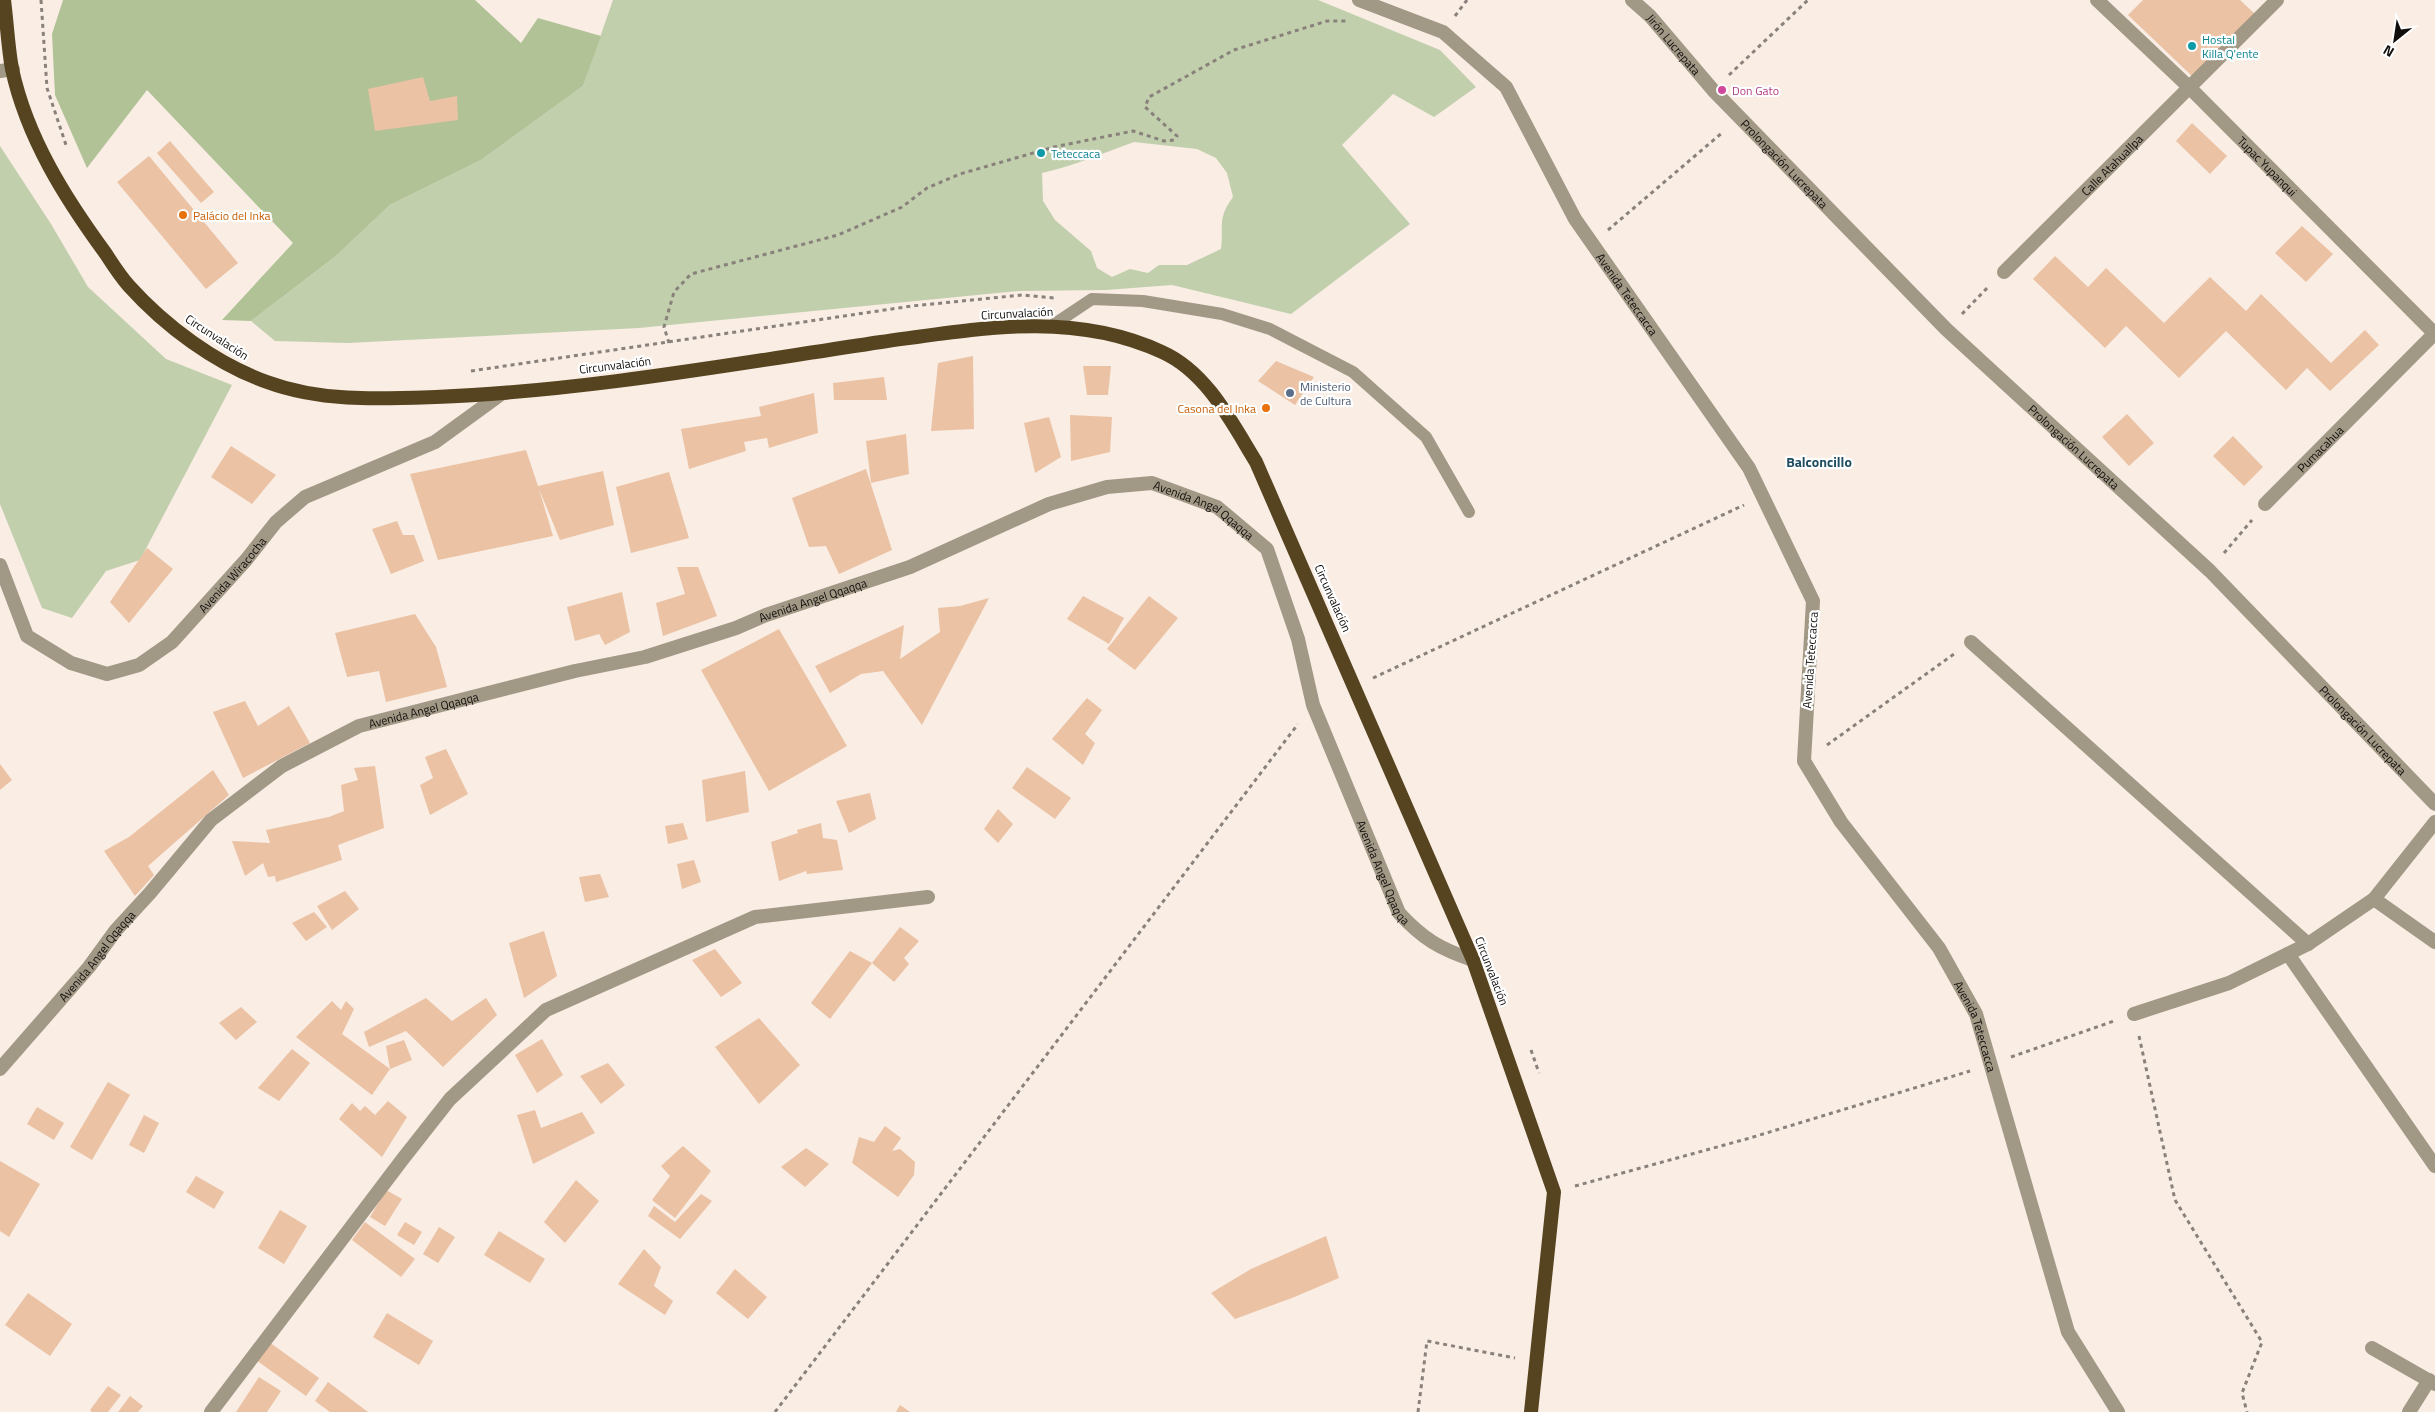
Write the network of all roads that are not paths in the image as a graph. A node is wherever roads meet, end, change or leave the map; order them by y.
1 (4, 0) edge
2 (1359, 0) edge
3 (1632, 0) edge
4 (2097, 0) edge
5 (2277, 0) edge
6 (6, 70) edge
7 (2190, 88) junction
8 (1713, 90) joint
9 (2004, 272) road end
10 (1053, 325) junction
11 (2435, 333) edge
12 (501, 394) junction
13 (2265, 504) road end
14 (1469, 512) dead end
15 (0, 565) edge
16 (1971, 642) road end
17 (2434, 801) edge
18 (2435, 822) edge
19 (928, 897) dead end
20 (2374, 899) junction
21 (2435, 942) edge
22 (2308, 944) junction
23 (2288, 954) junction
24 (1474, 960) junction
25 (2134, 1014) road end
26 (0, 1069) edge
27 (2435, 1166) edge
28 (2372, 1348) dead end
29 (2432, 1382) edge
30 (212, 1412) edge
31 (1531, 1412) edge
32 (2118, 1412) edge
33 (2409, 1412) edge

1 - 6 highway, Circunvalación
2 - 32 street, Avenida Teteccacca
3 - 8 street, Jirón Lucrepata
4 - 7 street, Tupac Yupanqui
5 - 7 street, Calle Atahuallpa
6 - 12 highway, Circunvalación
7 - 9 street, Calle Atahuallpa
7 - 11 street, Tupac Yupanqui
8 - 17 street, Prolongación Lucrepata
10 - 12 highway, Circunvalación
10 - 14 lane
10 - 24 highway, Circunvalación
11 - 13 street, Pumacahua
12 - 15 street, Avenida Wiracocha
16 - 22 street
18 - 20 street
19 - 30 street
20 - 21 street
20 - 22 street
22 - 23 street
23 - 25 street
23 - 27 street
24 - 26 street, Avenida Angel Qqaqqa
24 - 31 highway, Circunvalación
28 - 29 street
29 - 33 street

